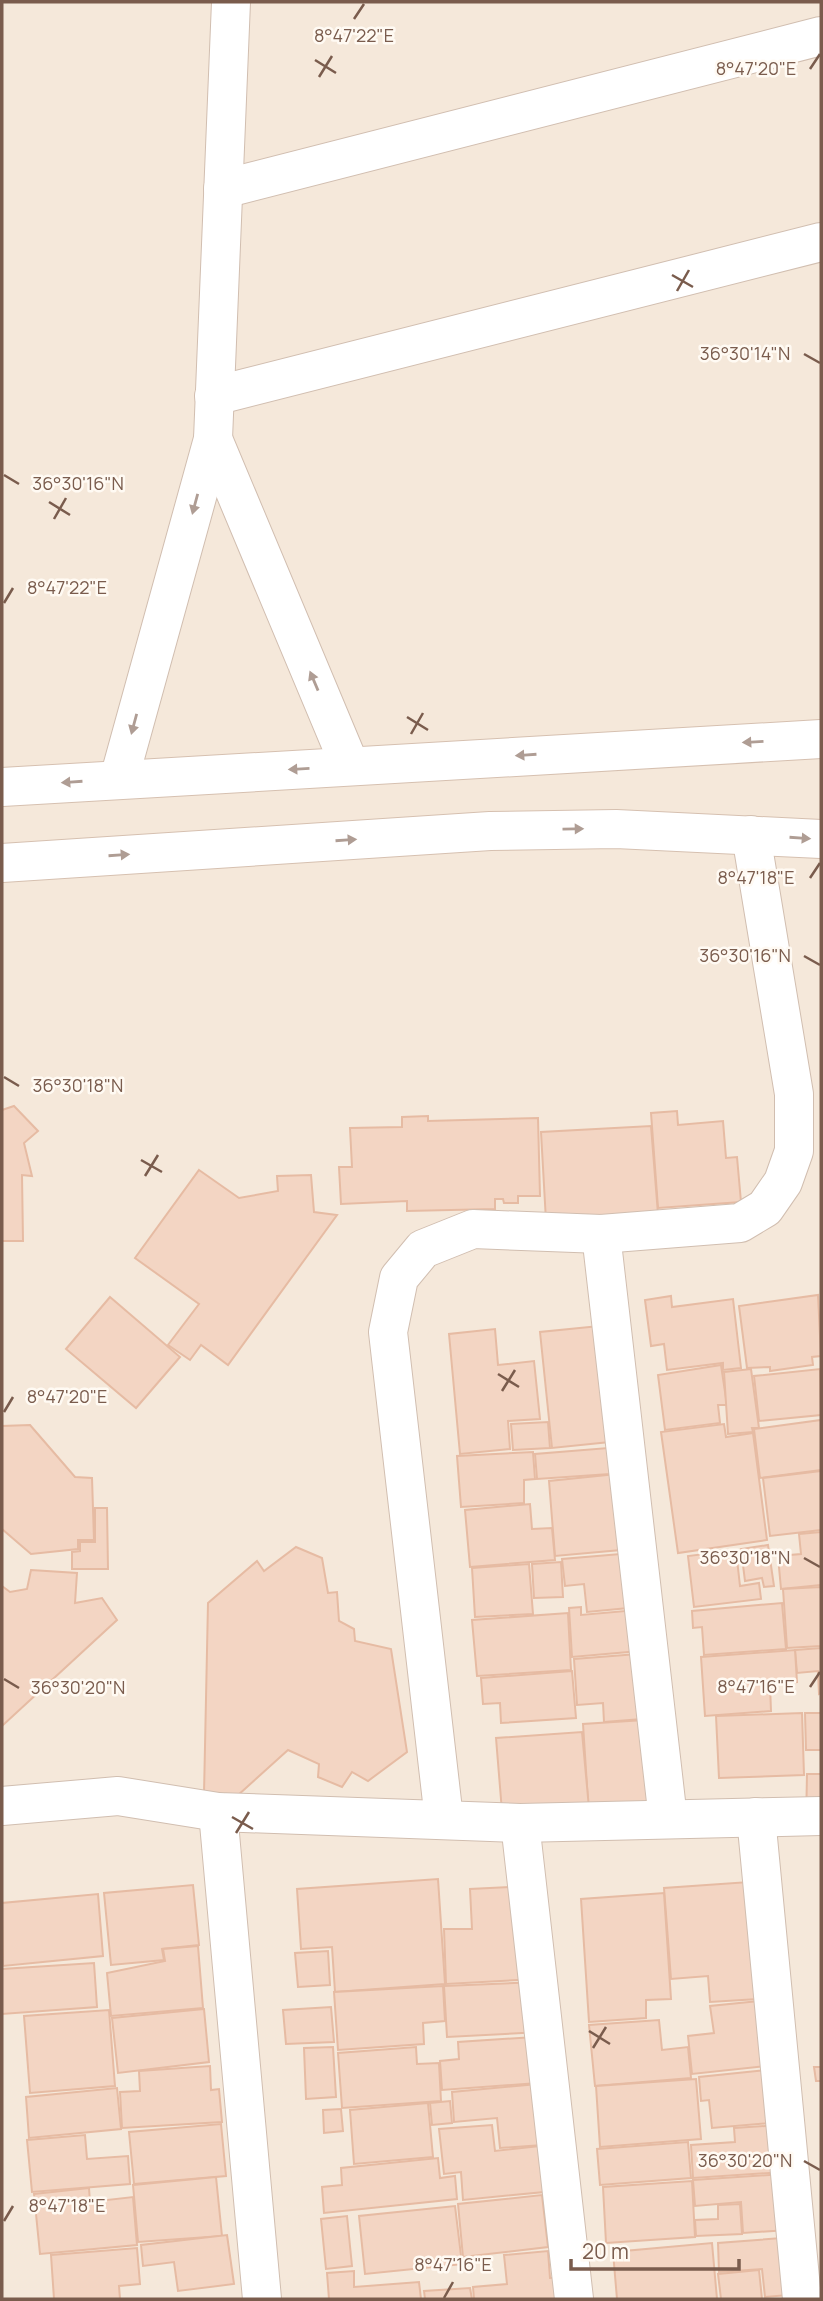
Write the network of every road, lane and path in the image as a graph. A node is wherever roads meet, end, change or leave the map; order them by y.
1 (231, 2) edge
2 (821, 36) edge
3 (223, 189) junction
4 (821, 242) edge
5 (214, 396) junction
6 (213, 439) junction
7 (821, 738) edge
8 (350, 766) junction
9 (119, 779) junction
10 (2, 787) edge
11 (751, 835) junction
12 (821, 839) edge
13 (2, 863) edge
14 (601, 1234) junction
15 (2, 1806) edge
16 (218, 1812) junction
17 (821, 1816) edge
18 (756, 1817) junction
19 (444, 1819) junction
20 (668, 1819) junction
21 (520, 1823) junction
22 (262, 2299) edge
23 (574, 2299) edge
24 (802, 2299) edge

1 - 3 street
2 - 3 street
3 - 5 street
4 - 5 street
5 - 6 street
8 -> 6 street
6 -> 9 street
7 -> 8 street
8 -> 9 street
9 -> 10 street
11 -> 12 street
13 -> 11 street
11 - 14 street
14 - 19 street
14 - 20 street
15 - 16 street
16 - 19 street
16 - 22 street
17 - 18 street
18 - 20 street
18 - 24 street
19 - 21 street
20 - 21 street
21 - 23 street

